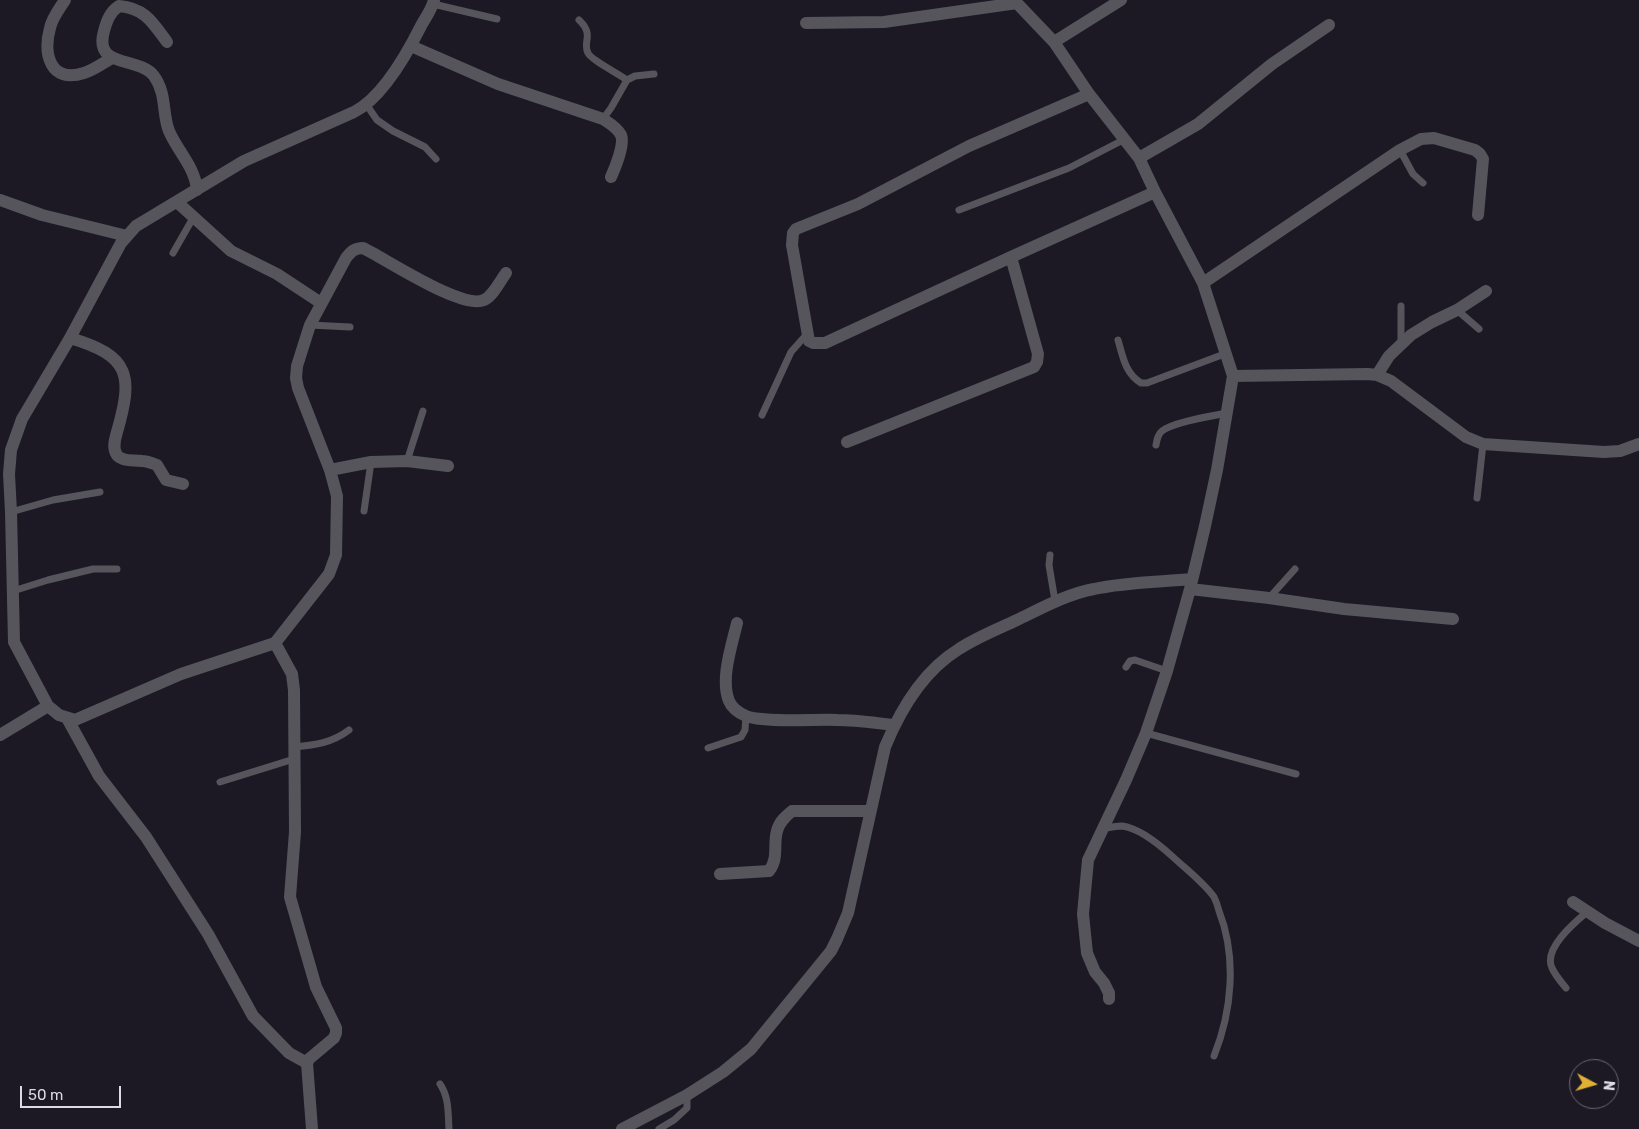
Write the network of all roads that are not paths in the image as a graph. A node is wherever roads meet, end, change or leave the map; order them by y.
1 (65, 0) edge
2 (1121, 0) edge
3 (433, 2) edge
4 (1016, 2) edge
5 (497, 19) dead end
6 (579, 20) dead end
7 (806, 23) dead end
8 (1329, 25) dead end
9 (166, 42) dead end
10 (1054, 42) junction
11 (411, 46) junction
12 (112, 58) junction
13 (654, 74) dead end
14 (627, 80) junction
15 (1090, 94) junction
16 (366, 104) junction
17 (603, 119) junction
18 (1124, 139) junction
19 (1400, 150) junction
20 (1139, 158) junction
21 (436, 159) dead end
22 (611, 177) dead end
23 (1423, 183) dead end
24 (197, 190) junction
25 (1155, 192) junction
26 (0, 200) edge
27 (177, 202) junction
28 (959, 210) dead end
29 (1478, 215) dead end
30 (193, 218) junction
31 (127, 236) junction
32 (173, 254) dead end
33 (1011, 257) junction
34 (506, 273) dead end
35 (1203, 283) junction
36 (1486, 291) dead end
37 (321, 303) junction
38 (1400, 306) dead end
39 (1456, 310) junction
40 (310, 325) junction
41 (350, 328) dead end
42 (1479, 329) dead end
43 (806, 334) junction
44 (70, 338) junction
45 (1118, 340) dead end
46 (1401, 344) junction
47 (1227, 353) junction
48 (1377, 375) junction
49 (1234, 376) junction
50 (423, 411) dead end
51 (1228, 413) junction
52 (762, 416) dead end
53 (847, 442) dead end
54 (1483, 444) junction
55 (1639, 444) edge
56 (1156, 445) dead end
57 (407, 461) junction
58 (371, 462) junction
59 (448, 466) dead end
60 (330, 470) junction
61 (4, 475) edge
62 (183, 484) dead end
63 (100, 492) dead end
64 (1477, 498) dead end
65 (364, 511) dead end
66 (11, 512) junction
67 (1050, 555) dead end
68 (117, 569) dead end
69 (1295, 569) dead end
70 (1191, 584) junction
71 (13, 591) junction
72 (1268, 598) junction
73 (1055, 601) junction
74 (1453, 619) dead end
75 (737, 623) dead end
76 (275, 643) junction
77 (1126, 667) dead end
78 (1167, 671) junction
79 (48, 706) junction
80 (746, 716) junction
81 (67, 718) junction
82 (894, 725) junction
83 (350, 730) dead end
84 (1146, 733) junction
85 (0, 735) edge
86 (708, 748) dead end
87 (294, 753) junction
88 (1296, 774) dead end
89 (220, 782) dead end
90 (870, 811) junction
91 (1103, 828) junction
92 (720, 874) dead end
93 (1573, 902) dead end
94 (1587, 912) junction
95 (1639, 941) edge
96 (1566, 988) dead end
97 (1109, 999) dead end
98 (1214, 1056) dead end
99 (307, 1063) junction
100 (440, 1084) dead end
101 (687, 1094) junction
102 (312, 1129) edge
103 (449, 1129) edge
104 (622, 1129) edge
105 (659, 1129) edge

1 - 12 street
2 - 10 street
3 - 5 lane
3 - 11 street
4 - 7 street
4 - 10 street
6 - 14 lane
8 - 20 street
9 - 12 street
10 - 15 street
11 - 16 street
11 - 17 street
12 - 24 street
13 - 14 lane
14 - 17 lane
15 - 18 street
15 - 43 street
16 - 21 lane
16 - 24 street
17 - 22 street
18 - 20 street
18 - 28 lane
19 - 23 lane
19 - 29 street
19 - 35 street
20 - 25 street
24 - 27 street
25 - 33 street
25 - 35 street
26 - 31 street
27 - 30 street
27 - 31 street
30 - 32 lane
30 - 37 street
31 - 44 street
33 - 43 street
33 - 53 street
34 - 37 street
35 - 47 street
36 - 39 street
37 - 40 street
38 - 46 lane
39 - 42 lane
39 - 46 street
40 - 41 lane
40 - 60 street
43 - 52 lane
44 - 61 street
44 - 62 street
45 - 47 lane
46 - 48 street
47 - 49 street
48 - 49 street
48 - 54 street
49 - 51 street
50 - 57 lane
51 - 56 lane
51 - 70 street
54 - 55 street
54 - 64 lane
57 - 58 street
57 - 59 street
58 - 60 street
58 - 65 lane
60 - 76 street
61 - 66 street
63 - 66 lane
66 - 71 street
67 - 73 lane
68 - 71 lane
69 - 72 lane
70 - 72 street
70 - 73 street
70 - 78 street
71 - 79 street
72 - 74 street
73 - 82 street
75 - 80 street
76 - 81 street
76 - 87 street
77 - 78 lane
78 - 84 street
79 - 81 street
79 - 85 street
80 - 82 street
80 - 86 lane
81 - 99 street
82 - 90 street
83 - 87 lane
84 - 88 lane
84 - 91 street
87 - 89 lane
87 - 99 street
90 - 92 street
90 - 101 street
91 - 97 street
91 - 98 lane
93 - 94 street
94 - 95 street
94 - 96 lane
99 - 102 street
100 - 103 lane
101 - 104 street
101 - 105 lane

